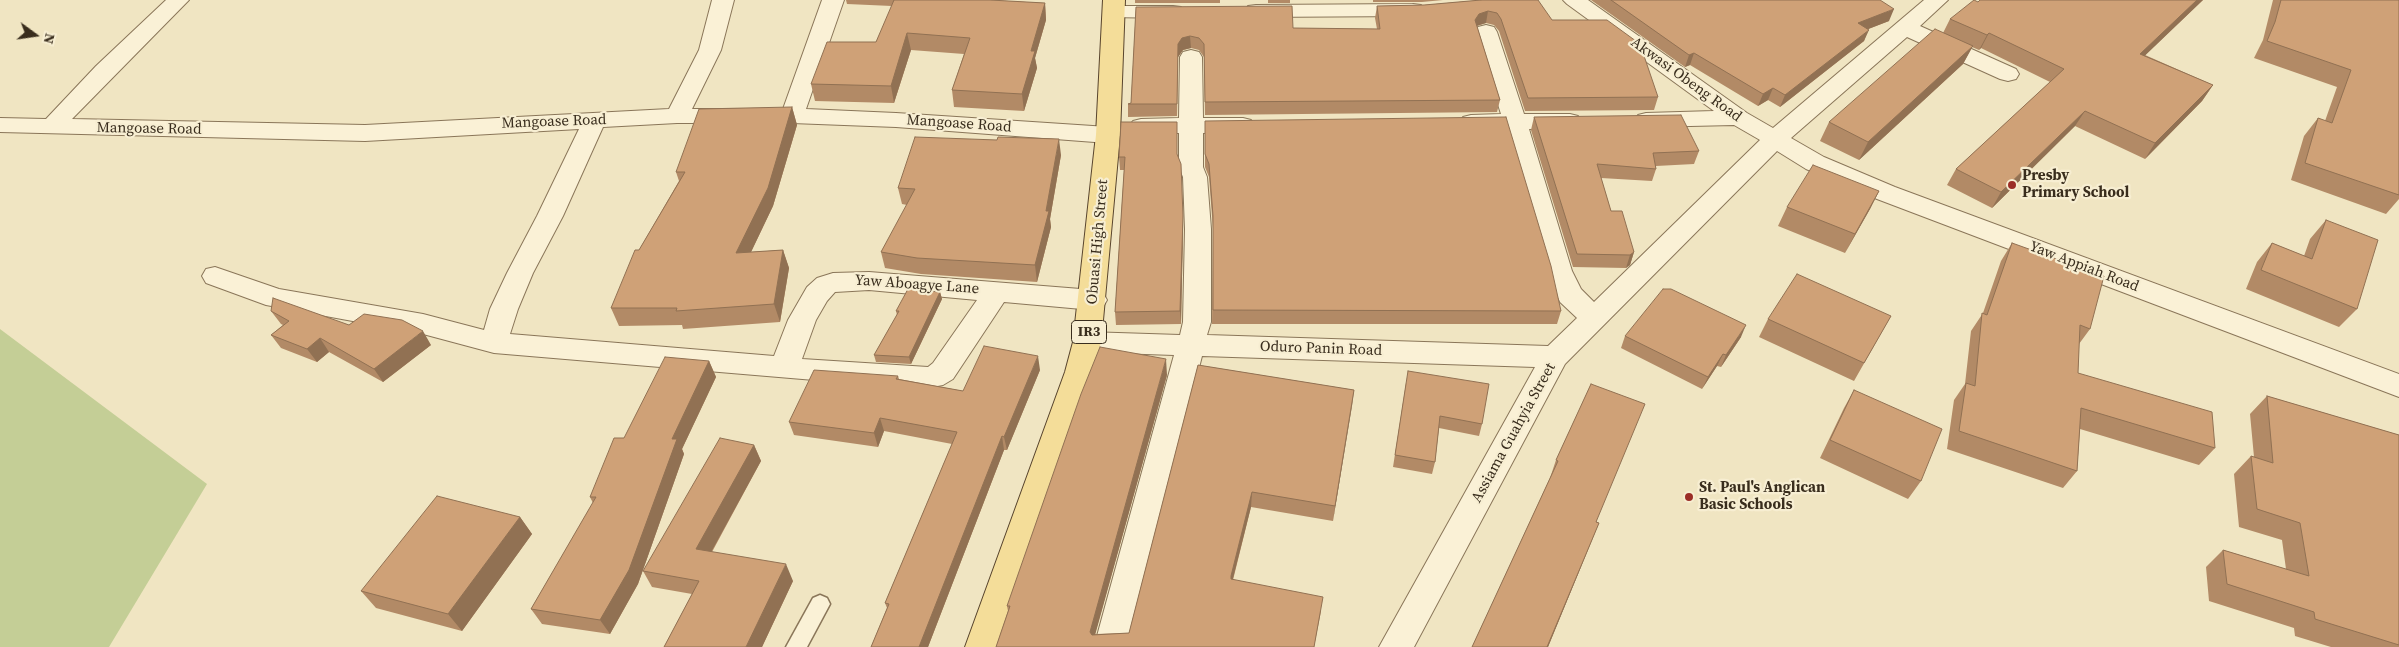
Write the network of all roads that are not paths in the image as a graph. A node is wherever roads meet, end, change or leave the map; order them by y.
1 (178, 0) edge
2 (722, 0) edge
3 (833, 0) edge
4 (1574, 0) edge
5 (1937, 0) edge
6 (1114, 6) edge
7 (1431, 10) edge
8 (1233, 11) edge
9 (1194, 12) edge
10 (1904, 27) junction
11 (1486, 32) dead end
12 (1191, 57) dead end
13 (2008, 74) dead end
14 (677, 116) junction
15 (792, 116) junction
16 (1739, 118) junction
17 (1626, 120) edge
18 (594, 121) junction
19 (1589, 121) edge
20 (1446, 122) edge
21 (1515, 122) junction
22 (1260, 124) edge
23 (0, 125) edge
24 (1192, 125) junction
25 (51, 127) junction
26 (1108, 130) junction
27 (1774, 140) junction
28 (215, 276) dead end
29 (997, 292) junction
30 (1093, 300) junction
31 (1594, 318) junction
32 (1087, 342) junction
33 (494, 343) junction
34 (1192, 345) junction
35 (1555, 357) junction
36 (784, 368) junction
37 (2399, 386) edge
38 (820, 604) dead end
39 (796, 647) edge
40 (982, 647) edge
41 (1111, 647) edge
42 (1396, 647) edge

1 - 25 street
2 - 14 street
3 - 15 street
4 - 16 street, Akwasi Obeng Road
5 - 10 street, Assiama Guahyia Street
6 - 9 street
6 - 26 main road, Obuasi High Street / IR3
7 - 8 street
10 - 13 street
10 - 27 street, Assiama Guahyia Street
11 - 21 street
12 - 24 street
14 - 15 street, Mangoase Road
14 - 18 street, Mangoase Road
15 - 26 street, Mangoase Road
16 - 17 street
16 - 27 street, Akwasi Obeng Road
18 - 25 street, Mangoase Road
18 - 33 street
19 - 21 street
20 - 21 street
21 - 31 street
22 - 24 street, Mangoase Road
23 - 25 street, Mangoase Road
24 - 26 street, Mangoase Road
24 - 34 street
26 - 30 main road, Obuasi High Street / IR3
27 - 31 street, Assiama Guahyia Street
27 - 37 street, Yaw Appiah Road
28 - 33 street
29 - 30 street, Yaw Aboagye Lane
29 - 36 street
29 - 36 street, Yaw Aboagye Lane
30 - 32 main road, Obuasi High Street / IR3
31 - 35 street, Assiama Guahyia Street
32 - 34 street, Oduro Panin Road
32 - 40 main road, Obuasi High Street / IR3
33 - 36 street
34 - 35 street, Oduro Panin Road
34 - 41 street
35 - 42 street, Assiama Guahyia Street
38 - 39 lane

